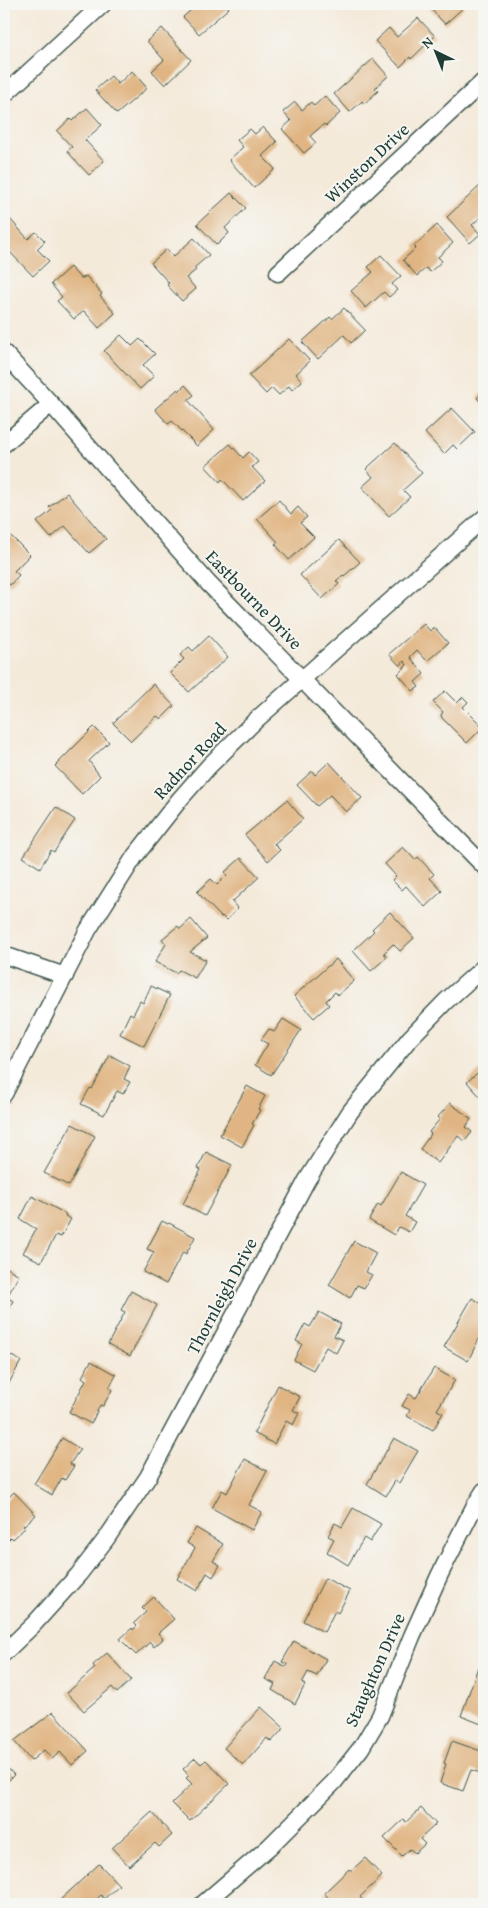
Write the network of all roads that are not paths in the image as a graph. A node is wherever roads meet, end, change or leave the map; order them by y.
1 (103, 4) edge
2 (484, 81) edge
3 (4, 95) edge
4 (278, 273) dead end
5 (4, 353) edge
6 (51, 404) junction
7 (4, 444) edge
8 (484, 518) edge
9 (302, 679) junction
10 (484, 866) edge
11 (4, 955) edge
12 (484, 967) edge
13 (64, 976) junction
14 (4, 1094) edge
15 (484, 1491) edge
16 (4, 1653) edge
17 (203, 1904) edge

1 - 3 street
2 - 4 street, Winston Drive
5 - 6 street, Eastbourne Drive
6 - 7 street
6 - 9 street, Eastbourne Drive
8 - 9 street, Radnor Road
9 - 10 street, Eastbourne Drive
9 - 13 street, Radnor Road
11 - 13 street
12 - 16 street, Thornleigh Drive
13 - 14 street, Radnor Road
15 - 17 street, Staughton Drive

